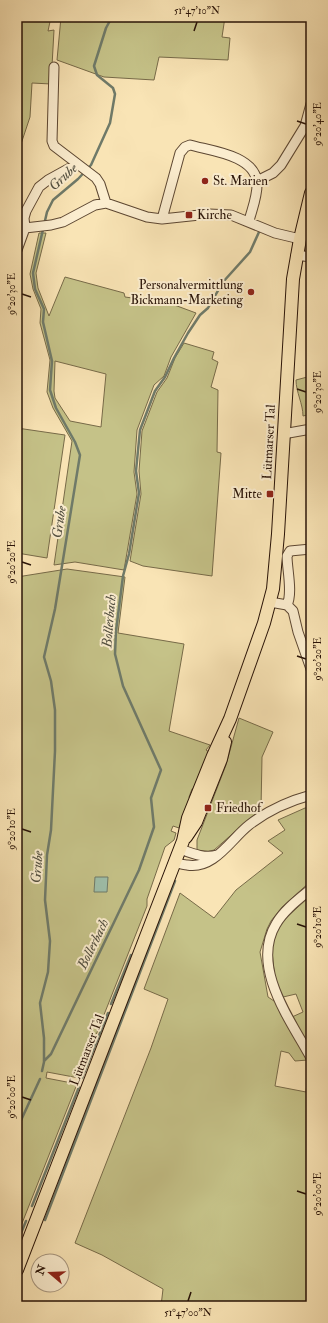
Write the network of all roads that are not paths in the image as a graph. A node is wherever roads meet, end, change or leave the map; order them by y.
1 (54, 67) dead end
2 (311, 104) edge
3 (80, 166) junction
4 (257, 181) junction
5 (311, 193) edge
6 (106, 203) junction
7 (162, 219) junction
8 (250, 222) junction
9 (25, 228) junction
10 (300, 239) junction
11 (17, 250) edge
12 (296, 255) junction
13 (311, 257) edge
14 (311, 429) edge
15 (283, 434) junction
16 (311, 549) edge
17 (270, 602) junction
18 (288, 605) junction
19 (311, 669) edge
20 (311, 795) edge
21 (181, 845) junction
22 (217, 855) junction
23 (175, 862) junction
24 (311, 889) edge
25 (311, 1058) edge
26 (17, 1270) edge

1 - 3 street
2 - 4 street
3 - 6 street
3 - 9 street
4 - 7 street
4 - 8 street
5 - 10 main road
6 - 7 street
6 - 9 street
7 - 8 street
8 - 10 street
9 - 11 street
10 - 12 main road, Lütmarser Tal
12 - 13 street
12 - 15 main road, Lütmarser Tal
14 - 15 street
15 - 17 main road, Lütmarser Tal
16 - 18 street
17 - 18 street
17 - 21 main road, Lütmarser Tal
18 - 19 street
20 - 22 street
21 - 22 street
21 - 23 main road, Lütmarser Tal
22 - 23 street
23 - 26 main road, Lütmarser Tal
24 - 25 street

